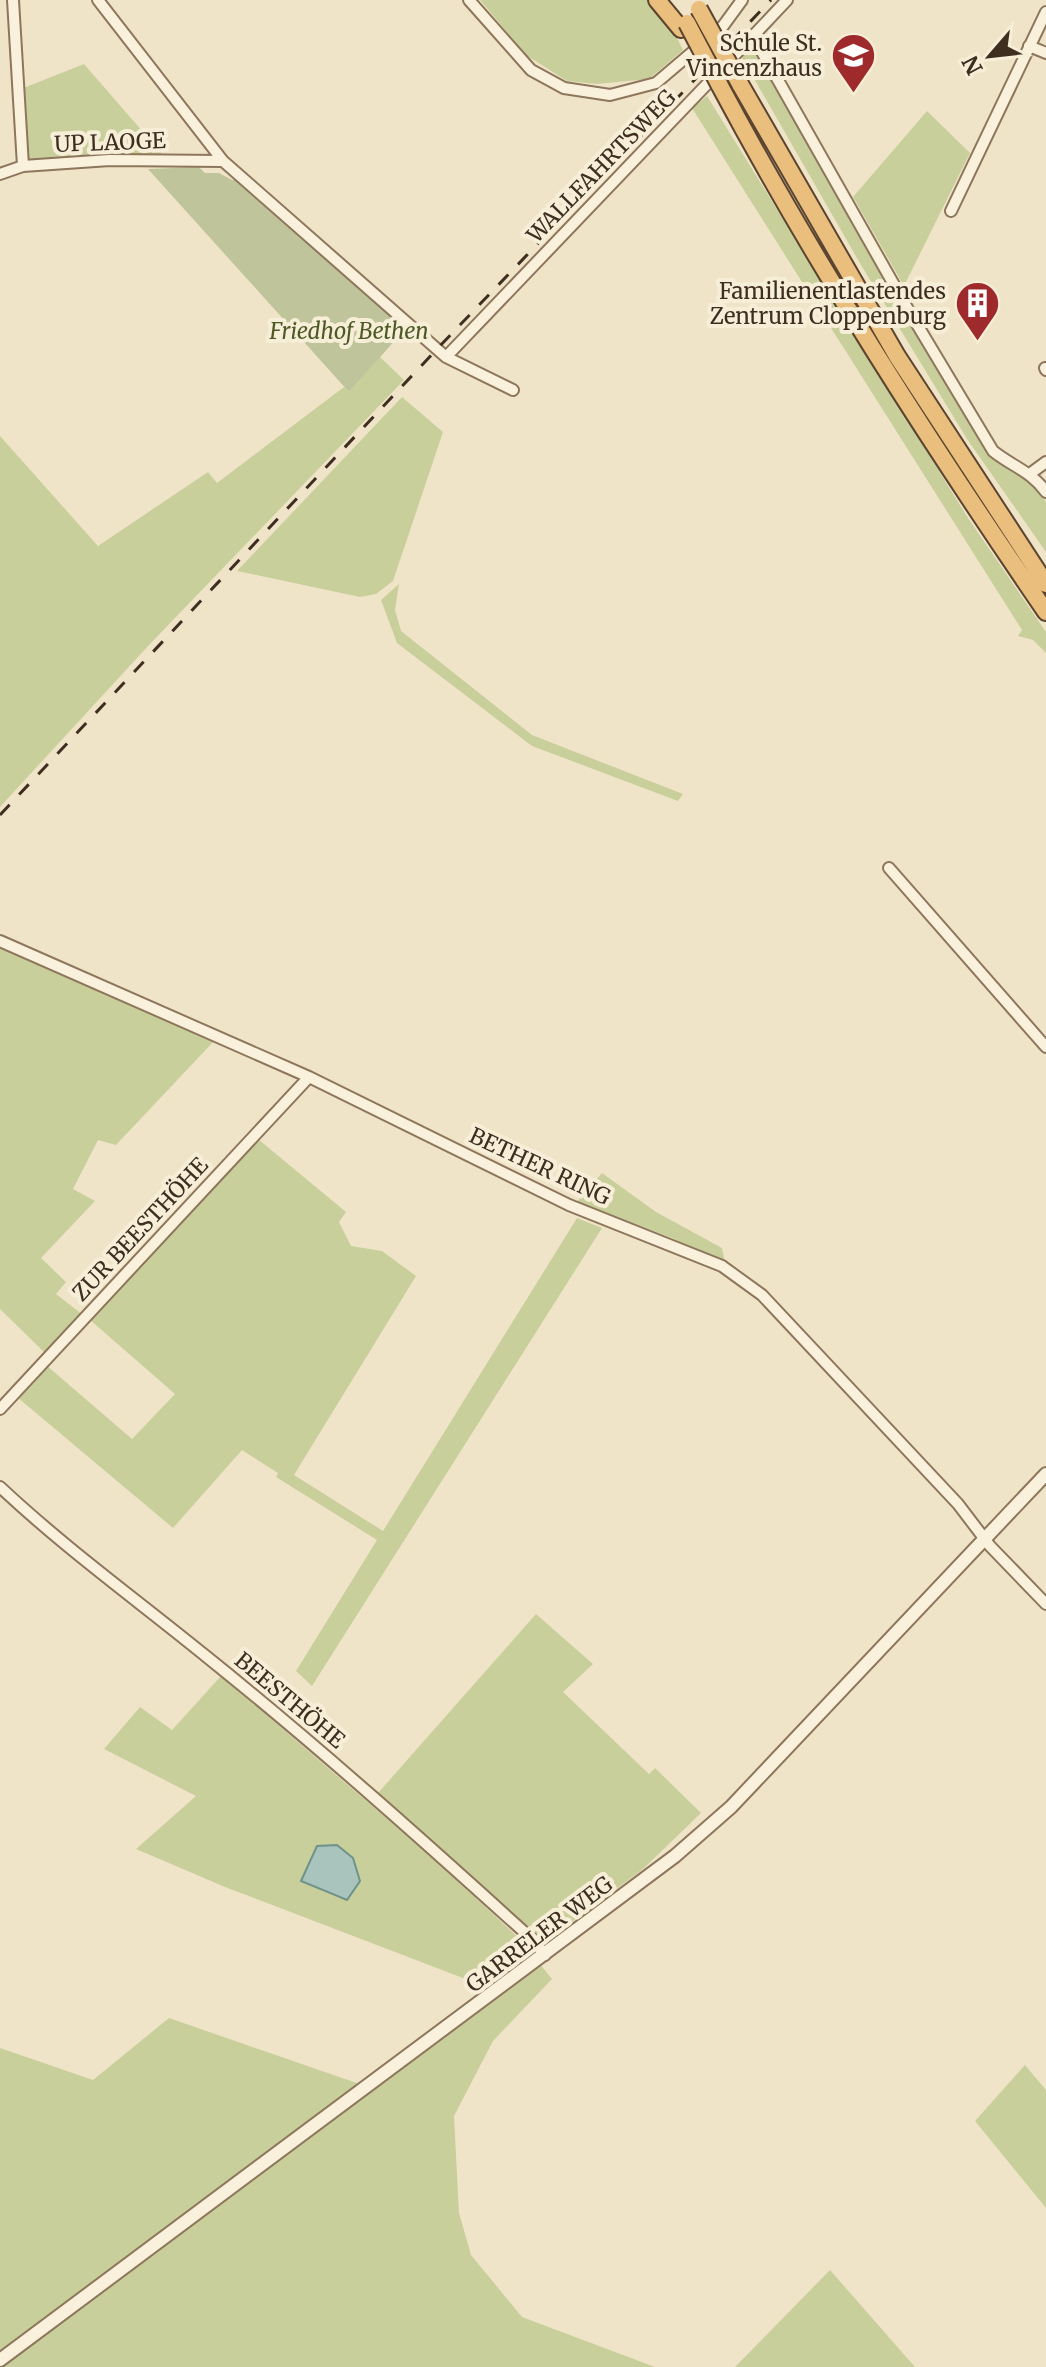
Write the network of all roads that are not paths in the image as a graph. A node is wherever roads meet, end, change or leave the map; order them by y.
1 (13, 0) edge
2 (98, 0) edge
3 (469, 0) edge
4 (657, 0) edge
5 (675, 0) edge
6 (742, 0) edge
7 (787, 0) edge
8 (697, 4) edge
9 (1046, 12) edge
10 (684, 26) junction
11 (753, 36) junction
12 (1029, 46) junction
13 (1046, 53) edge
14 (223, 161) junction
15 (23, 166) junction
16 (0, 174) edge
17 (951, 211) dead end
18 (446, 357) junction
19 (513, 390) dead end
20 (1046, 462) edge
21 (1031, 473) junction
22 (1046, 492) edge
23 (1046, 584) edge
24 (1046, 612) edge
25 (889, 868) dead end
26 (0, 941) edge
27 (1046, 1047) edge
28 (309, 1077) junction
29 (0, 1409) edge
30 (1046, 1474) edge
31 (0, 1487) edge
32 (985, 1538) junction
33 (1046, 1604) edge
34 (545, 1955) junction
35 (0, 2360) edge

1 - 15 street
2 - 14 street
3 - 6 street
4 - 10 highway
5 - 10 highway
7 - 11 street, WALLFAHRTSWEG
8 - 23 highway, bridge
9 - 12 street
10 - 24 highway, bridge
11 - 18 street, WALLFAHRTSWEG
11 - 21 street
12 - 13 street
12 - 17 street
14 - 15 street, UP LAOGE
14 - 18 street
15 - 16 street, UP LAOGE
18 - 19 street
20 - 21 street
21 - 22 street
25 - 27 street
26 - 28 street, BETHER RING
28 - 29 street, ZUR BEESTHÖHE
28 - 32 street, BETHER RING
30 - 32 street, GARRELER WEG
31 - 34 street, BEESTHÖHE
32 - 33 street, BETHER RING
32 - 34 street, GARRELER WEG
34 - 35 street, GARRELER WEG

